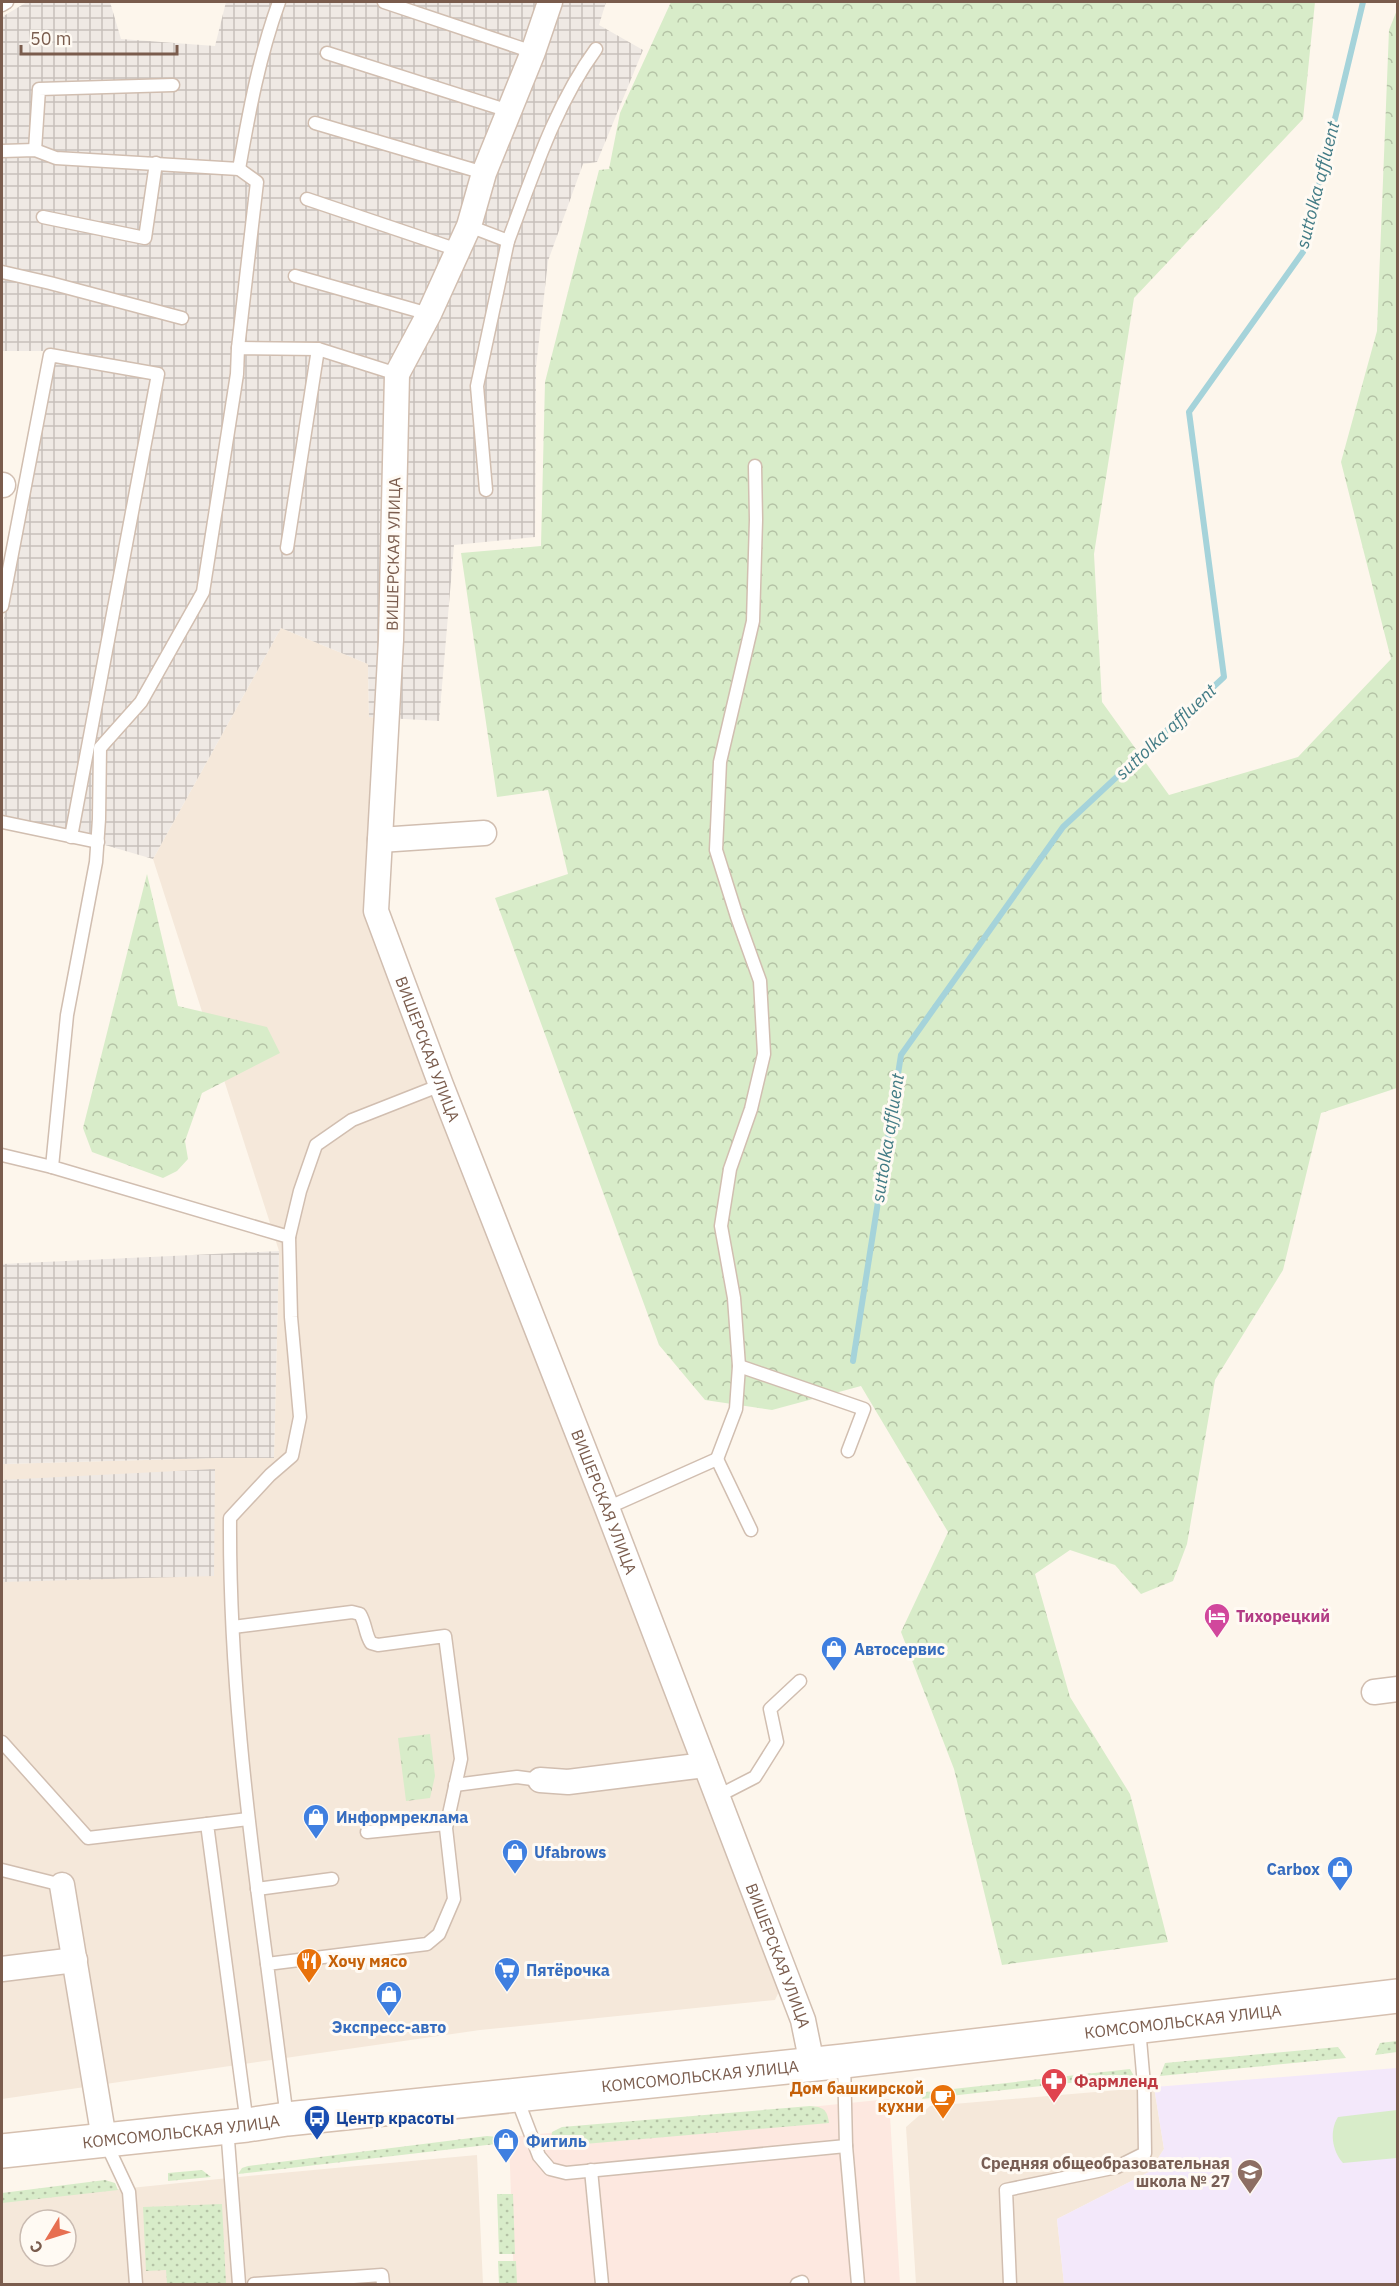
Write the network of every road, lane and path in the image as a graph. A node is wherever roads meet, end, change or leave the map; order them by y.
1 (7, 2) edge
2 (279, 2) edge
3 (384, 2) edge
4 (550, 2) edge
5 (2, 5) edge
6 (596, 49) dead end
7 (533, 52) junction
8 (327, 53) dead end
9 (172, 85) dead end
10 (509, 111) junction
11 (315, 123) dead end
12 (35, 150) junction
13 (2, 151) edge
14 (156, 163) junction
15 (238, 169) junction
16 (484, 173) junction
17 (307, 199) dead end
18 (43, 216) dead end
19 (469, 226) junction
20 (508, 241) junction
21 (458, 250) junction
22 (2, 272) edge
23 (295, 276) dead end
24 (429, 314) junction
25 (182, 318) dead end
26 (238, 348) junction
27 (318, 349) junction
28 (397, 374) junction
29 (755, 466) dead end
30 (486, 490) dead end
31 (287, 548) dead end
32 (2, 606) edge
33 (2, 822) edge
34 (484, 832) dead end
35 (71, 837) junction
36 (380, 840) junction
37 (98, 842) junction
38 (441, 1085) junction
39 (2, 1155) edge
40 (52, 1167) junction
41 (289, 1237) junction
42 (739, 1366) junction
43 (848, 1451) dead end
44 (717, 1458) junction
45 (607, 1508) junction
46 (751, 1530) dead end
47 (233, 1627) junction
48 (800, 1681) dead end
49 (2, 1742) edge
50 (705, 1765) junction
51 (540, 1780) joint
52 (455, 1785) junction
53 (718, 1796) junction
54 (248, 1819) junction
55 (207, 1824) junction
56 (446, 1824) junction
57 (368, 1832) dead end
58 (2, 1870) edge
59 (333, 1879) dead end
60 (62, 1885) joint
61 (257, 1889) junction
62 (75, 1960) junction
63 (267, 1964) junction
64 (2, 1969) edge
65 (1398, 1996) edge
66 (1138, 2025) junction
67 (828, 2062) junction
68 (516, 2095) junction
69 (287, 2119) junction
70 (237, 2126) junction
71 (104, 2139) junction
72 (846, 2146) junction
73 (2, 2151) edge
74 (591, 2170) junction
75 (136, 2284) edge
76 (239, 2284) edge
77 (254, 2284) edge
78 (383, 2284) edge
79 (602, 2284) edge
80 (858, 2284) edge
81 (1010, 2284) edge

1 - 5 lane
2 - 15 lane
3 - 7 lane
4 - 7 street, ВИШЕРСКАЯ УЛИЦА
6 - 20 lane
7 - 10 street, ВИШЕРСКАЯ УЛИЦА
8 - 10 lane
9 - 12 lane
10 - 16 street, ВИШЕРСКАЯ УЛИЦА
11 - 16 lane
12 - 13 lane
12 - 14 lane
14 - 15 lane
14 - 18 lane
15 - 26 lane
16 - 19 street, ВИШЕРСКАЯ УЛИЦА
17 - 21 lane
19 - 20 lane
19 - 21 street, ВИШЕРСКАЯ УЛИЦА
20 - 30 lane
21 - 24 street, ВИШЕРСКАЯ УЛИЦА
22 - 25 lane
23 - 24 lane
24 - 28 street, ВИШЕРСКАЯ УЛИЦА
26 - 27 lane
26 - 37 lane
27 - 28 lane
27 - 31 lane
28 - 36 street, ВИШЕРСКАЯ УЛИЦА
29 - 42 lane
32 - 35 lane
33 - 35 lane
34 - 36 street
35 - 37 lane
36 - 38 street, ВИШЕРСКАЯ УЛИЦА
37 - 40 lane
38 - 41 lane
38 - 45 street, ВИШЕРСКАЯ УЛИЦА
39 - 40 lane
40 - 41 lane
41 - 47 lane
42 - 43 lane
42 - 44 lane
44 - 45 lane
44 - 46 lane
45 - 50 street, ВИШЕРСКАЯ УЛИЦА
47 - 52 lane
47 - 54 lane
48 - 53 lane
49 - 55 lane
50 - 51 street
50 - 53 street, ВИШЕРСКАЯ УЛИЦА
51 - 52 lane
52 - 56 lane
53 - 67 street, ВИШЕРСКАЯ УЛИЦА
54 - 55 lane
54 - 61 lane
55 - 70 lane
56 - 57 lane
56 - 63 lane
58 - 60 lane
59 - 61 lane
60 - 62 street
61 - 63 lane
62 - 64 street
62 - 71 street
63 - 69 lane
65 - 66 main road, КОМСОМОЛЬСКАЯ УЛИЦА
66 - 67 main road, КОМСОМОЛЬСКАЯ УЛИЦА
66 - 81 lane
67 - 68 main road, КОМСОМОЛЬСКАЯ УЛИЦА
67 - 72 lane
68 - 69 main road, КОМСОМОЛЬСКАЯ УЛИЦА
68 - 74 lane
69 - 70 main road, КОМСОМОЛЬСКАЯ УЛИЦА
70 - 71 main road, КОМСОМОЛЬСКАЯ УЛИЦА
70 - 76 lane
71 - 73 main road, КОМСОМОЛЬСКАЯ УЛИЦА
71 - 75 lane
72 - 74 lane
72 - 80 lane
74 - 79 lane
77 - 78 lane

